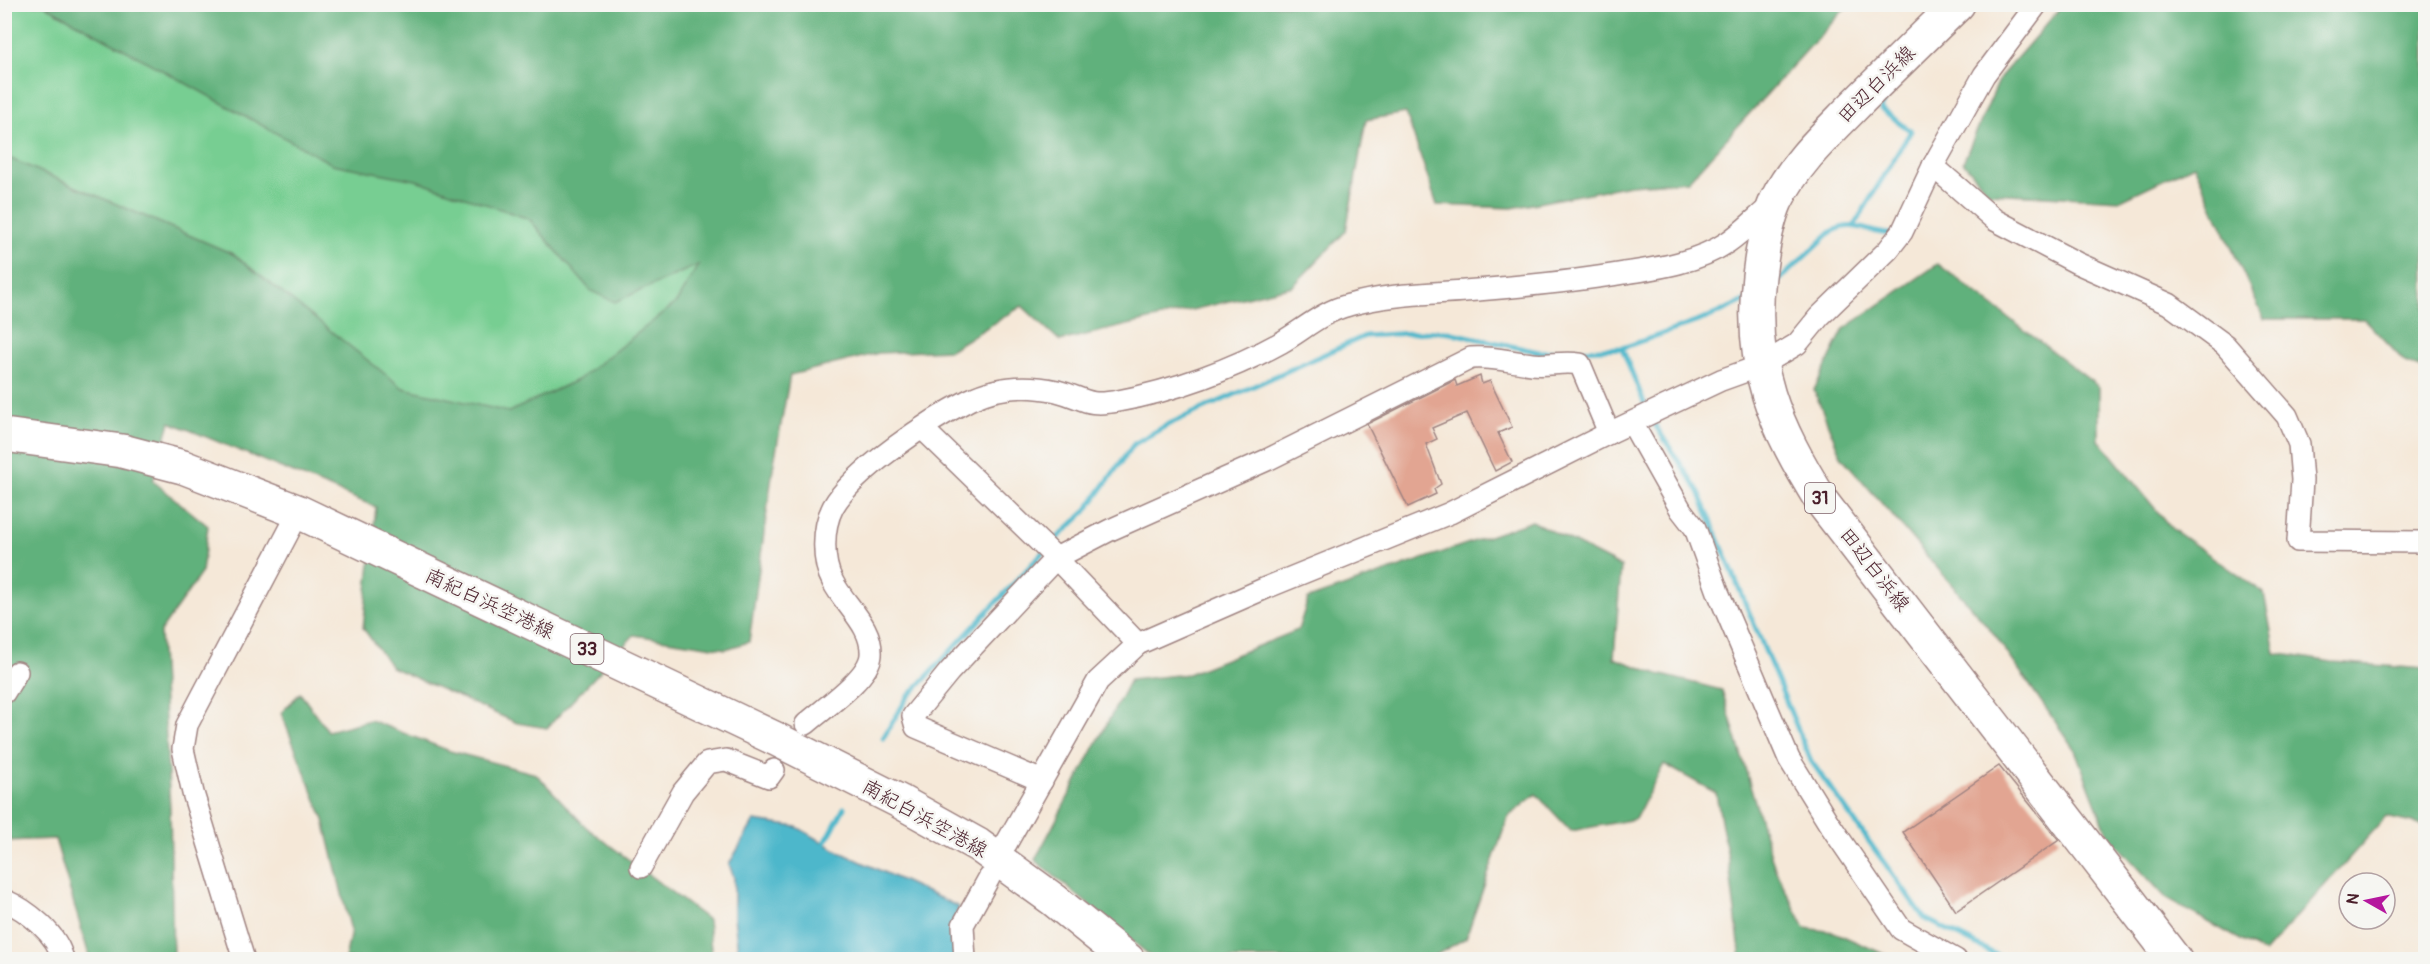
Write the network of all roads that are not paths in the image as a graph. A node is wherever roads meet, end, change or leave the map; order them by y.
1 (1958, 4) edge
2 (2037, 4) edge
3 (1933, 166) junction
4 (1776, 201) junction
5 (1760, 366) junction
6 (1635, 421) junction
7 (923, 429) junction
8 (1609, 433) junction
9 (4, 435) edge
10 (299, 512) junction
11 (2426, 542) edge
12 (1050, 552) junction
13 (1138, 644) junction
14 (17, 672) dead end
15 (4, 693) edge
16 (806, 724) dead end
17 (774, 770) dead end
18 (1042, 781) junction
19 (1006, 844) dead end
20 (640, 867) dead end
21 (988, 878) dead end
22 (4, 900) edge
23 (63, 960) edge
24 (244, 960) edge
25 (965, 960) edge
26 (1128, 960) edge
27 (1956, 960) edge
28 (2175, 960) edge

1 - 4 main road, 田辺白浜線 / 31
2 - 3 street
3 - 5 street
3 - 11 street
4 - 5 main road, 田辺白浜線 / 31
4 - 7 street
5 - 6 street
5 - 28 main road, 田辺白浜線 / 31
6 - 8 street
6 - 27 street
7 - 12 street
7 - 16 street
8 - 12 street
8 - 13 street
9 - 10 main road, 南紀白浜空港線 / 33
10 - 24 street
10 - 26 main road, 南紀白浜空港線 / 33
12 - 13 street
12 - 18 street
13 - 18 street
14 - 15 street
17 - 20 street
18 - 19 street
21 - 25 street
22 - 23 street

